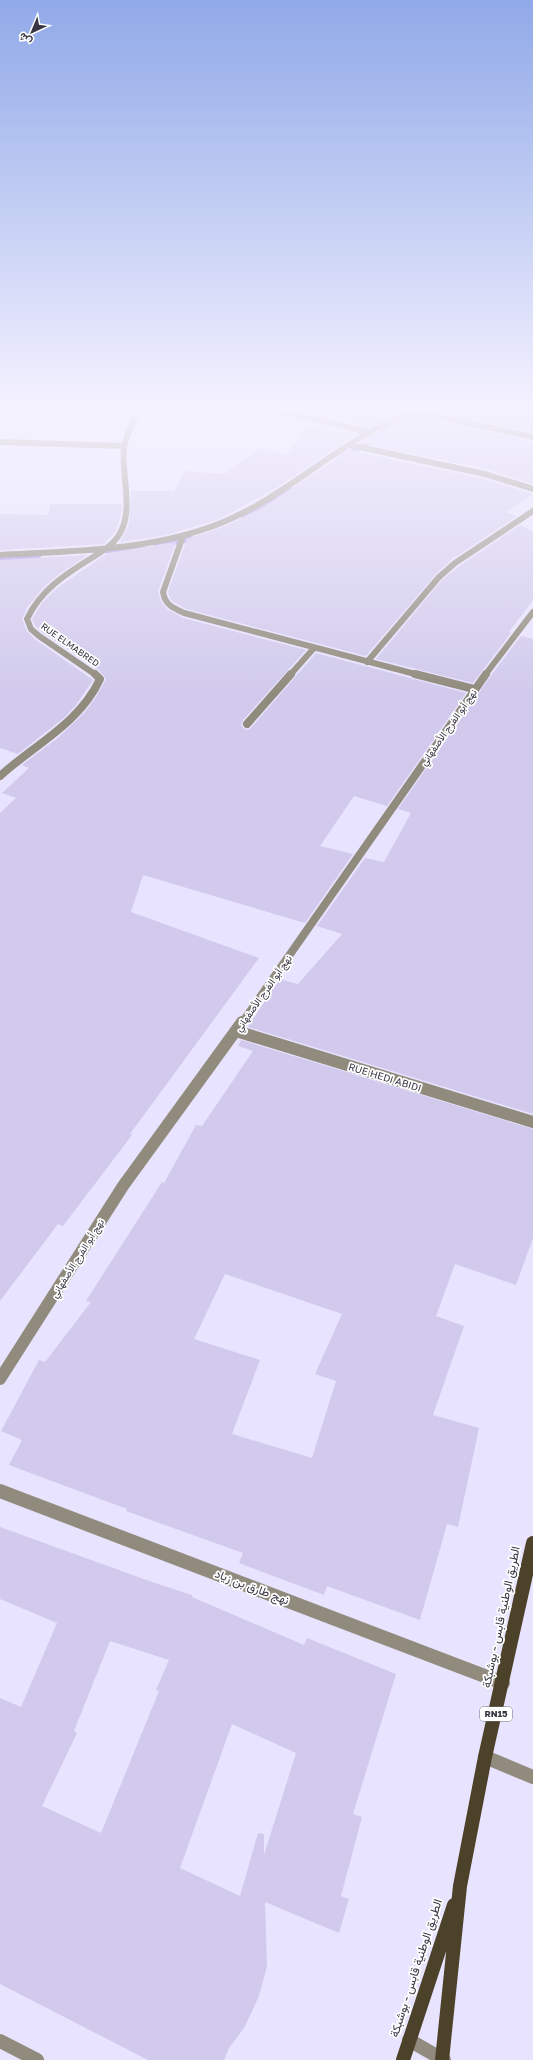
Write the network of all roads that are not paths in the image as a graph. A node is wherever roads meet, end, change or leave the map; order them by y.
1 (125, 502) edge
2 (260, 502) edge
3 (533, 511) edge
4 (183, 536) junction
5 (106, 549) junction
6 (0, 555) edge
7 (531, 618) edge
8 (314, 648) junction
9 (367, 662) junction
10 (474, 689) junction
11 (247, 724) dead end
12 (0, 776) edge
13 (236, 1031) junction
14 (533, 1122) edge
15 (0, 1379) edge
16 (0, 1491) edge
17 (533, 1543) edge
18 (503, 1683) junction
19 (485, 1758) junction
20 (533, 1777) edge
21 (460, 1886) junction
22 (409, 2040) junction
23 (0, 2041) edge
24 (37, 2060) edge
25 (403, 2060) edge
26 (443, 2060) edge

1 - 5 street
2 - 4 street
3 - 9 street
4 - 5 street
4 - 8 street
5 - 6 street
5 - 12 street, RUE ELMABRED
7 - 10 street, نهج أبو الفرج الأصفهاني
8 - 9 street
8 - 11 street
9 - 10 street
10 - 13 street, نهج أبو الفرج الأصفهاني
13 - 14 street, RUE HEDI ABIDI
13 - 15 street, نهج أبو الفرج الأصفهاني
16 - 18 street, نهج طارق بن زياد
17 - 18 main road, الطريق الوطنية قابس - بوشبكة / RN15
18 - 19 main road, الطريق الوطنية قابس - بوشبكة / RN15
19 - 20 street
19 - 21 main road, الطريق الوطنية قابس - بوشبكة / RN15
21 - 22 main road, الطريق الوطنية قابس - بوشبكة / RN15
21 - 26 main road, الطريق الوطنية قابس - بوشبكة / RN15
22 - 25 main road, الطريق الوطنية قابس - بوشبكة / RN15
22 - 26 street
23 - 24 street

